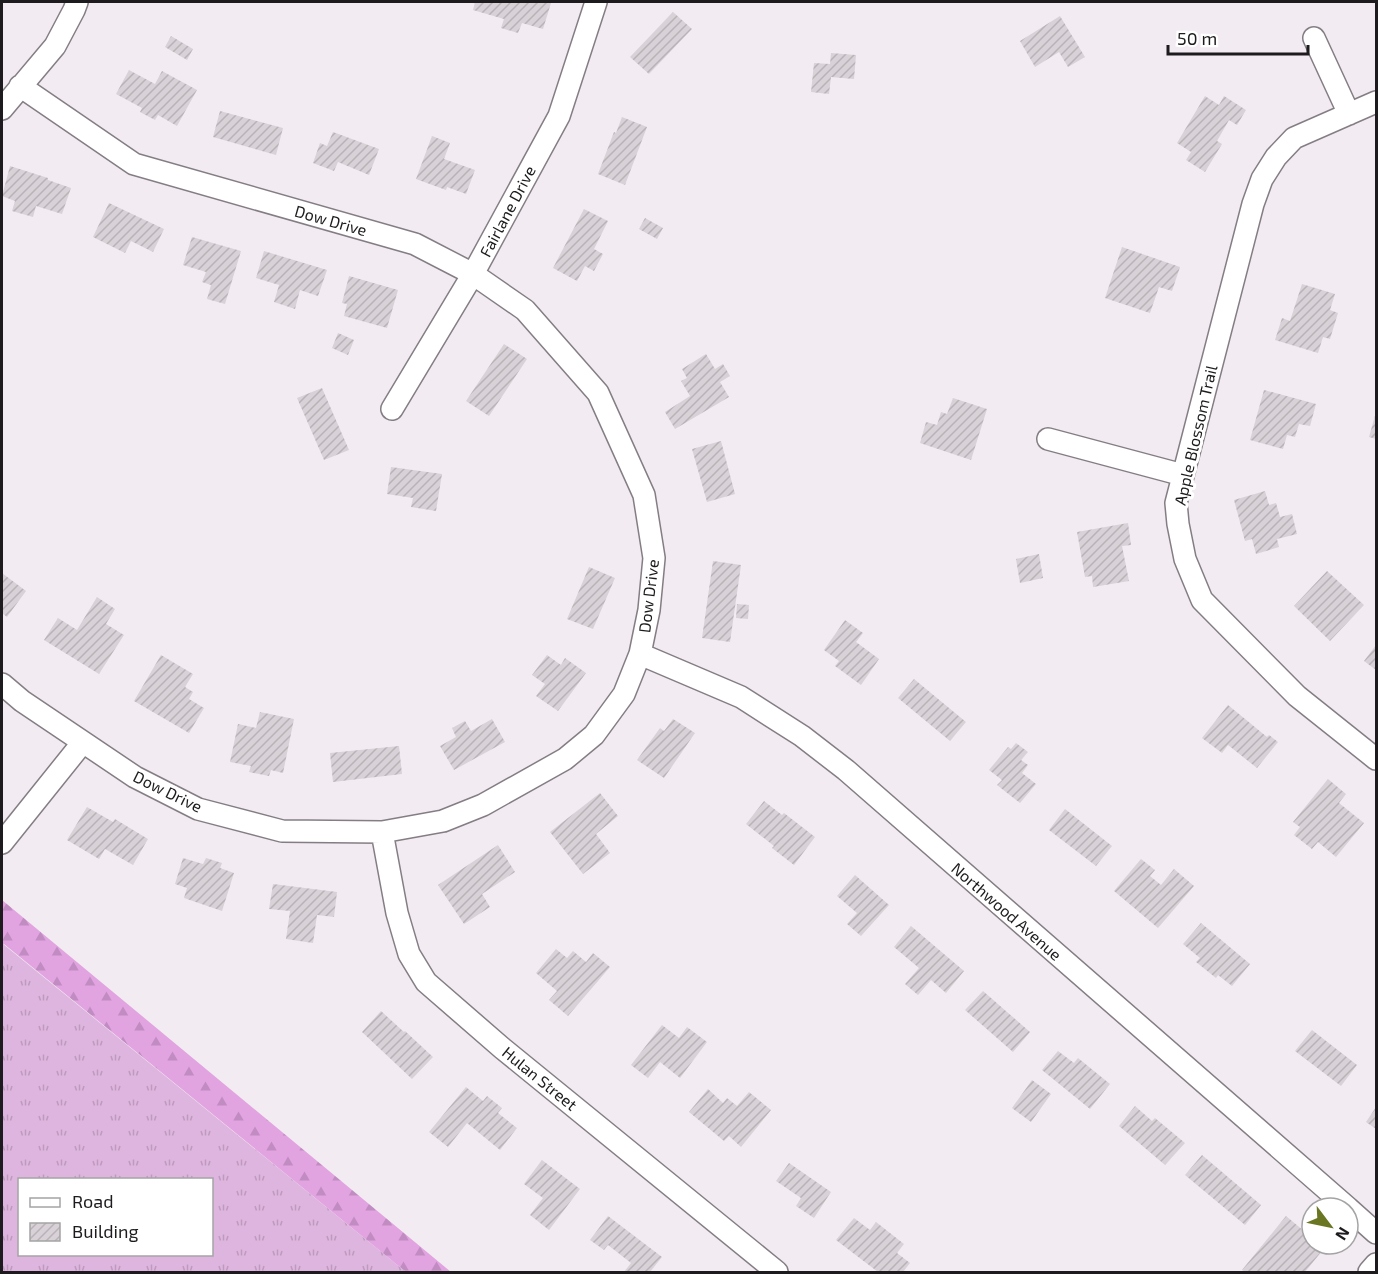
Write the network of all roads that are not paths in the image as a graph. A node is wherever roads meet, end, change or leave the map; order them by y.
1 (77, 2) edge
2 (596, 2) edge
3 (1314, 38) dead end
4 (20, 86) junction
5 (1377, 102) edge
6 (2, 109) edge
7 (1349, 114) junction
8 (473, 274) junction
9 (392, 409) dead end
10 (1048, 439) dead end
11 (1183, 475) junction
12 (640, 654) junction
13 (2, 684) edge
14 (83, 742) junction
15 (1377, 759) edge
16 (382, 832) junction
17 (2, 843) edge
18 (1334, 1196) edge
19 (1360, 1218) edge
20 (1377, 1233) edge
21 (1377, 1264) edge
22 (777, 1272) edge
23 (1369, 1272) edge

1 - 4 street
2 - 8 street, Fairlane Drive
3 - 7 street
4 - 6 street
4 - 8 street, Dow Drive
5 - 7 street, Apple Blossom Trail
7 - 11 street, Apple Blossom Trail
8 - 9 street, Fairlane Drive
8 - 12 street, Dow Drive
10 - 11 street
11 - 15 street, Apple Blossom Trail
12 - 16 street, Dow Drive
12 - 18 street, Northwood Avenue
13 - 14 street, Dow Drive
14 - 16 street, Dow Drive
14 - 17 street
16 - 22 street, Hulan Street
19 - 20 street, Northwood Avenue
21 - 23 street

